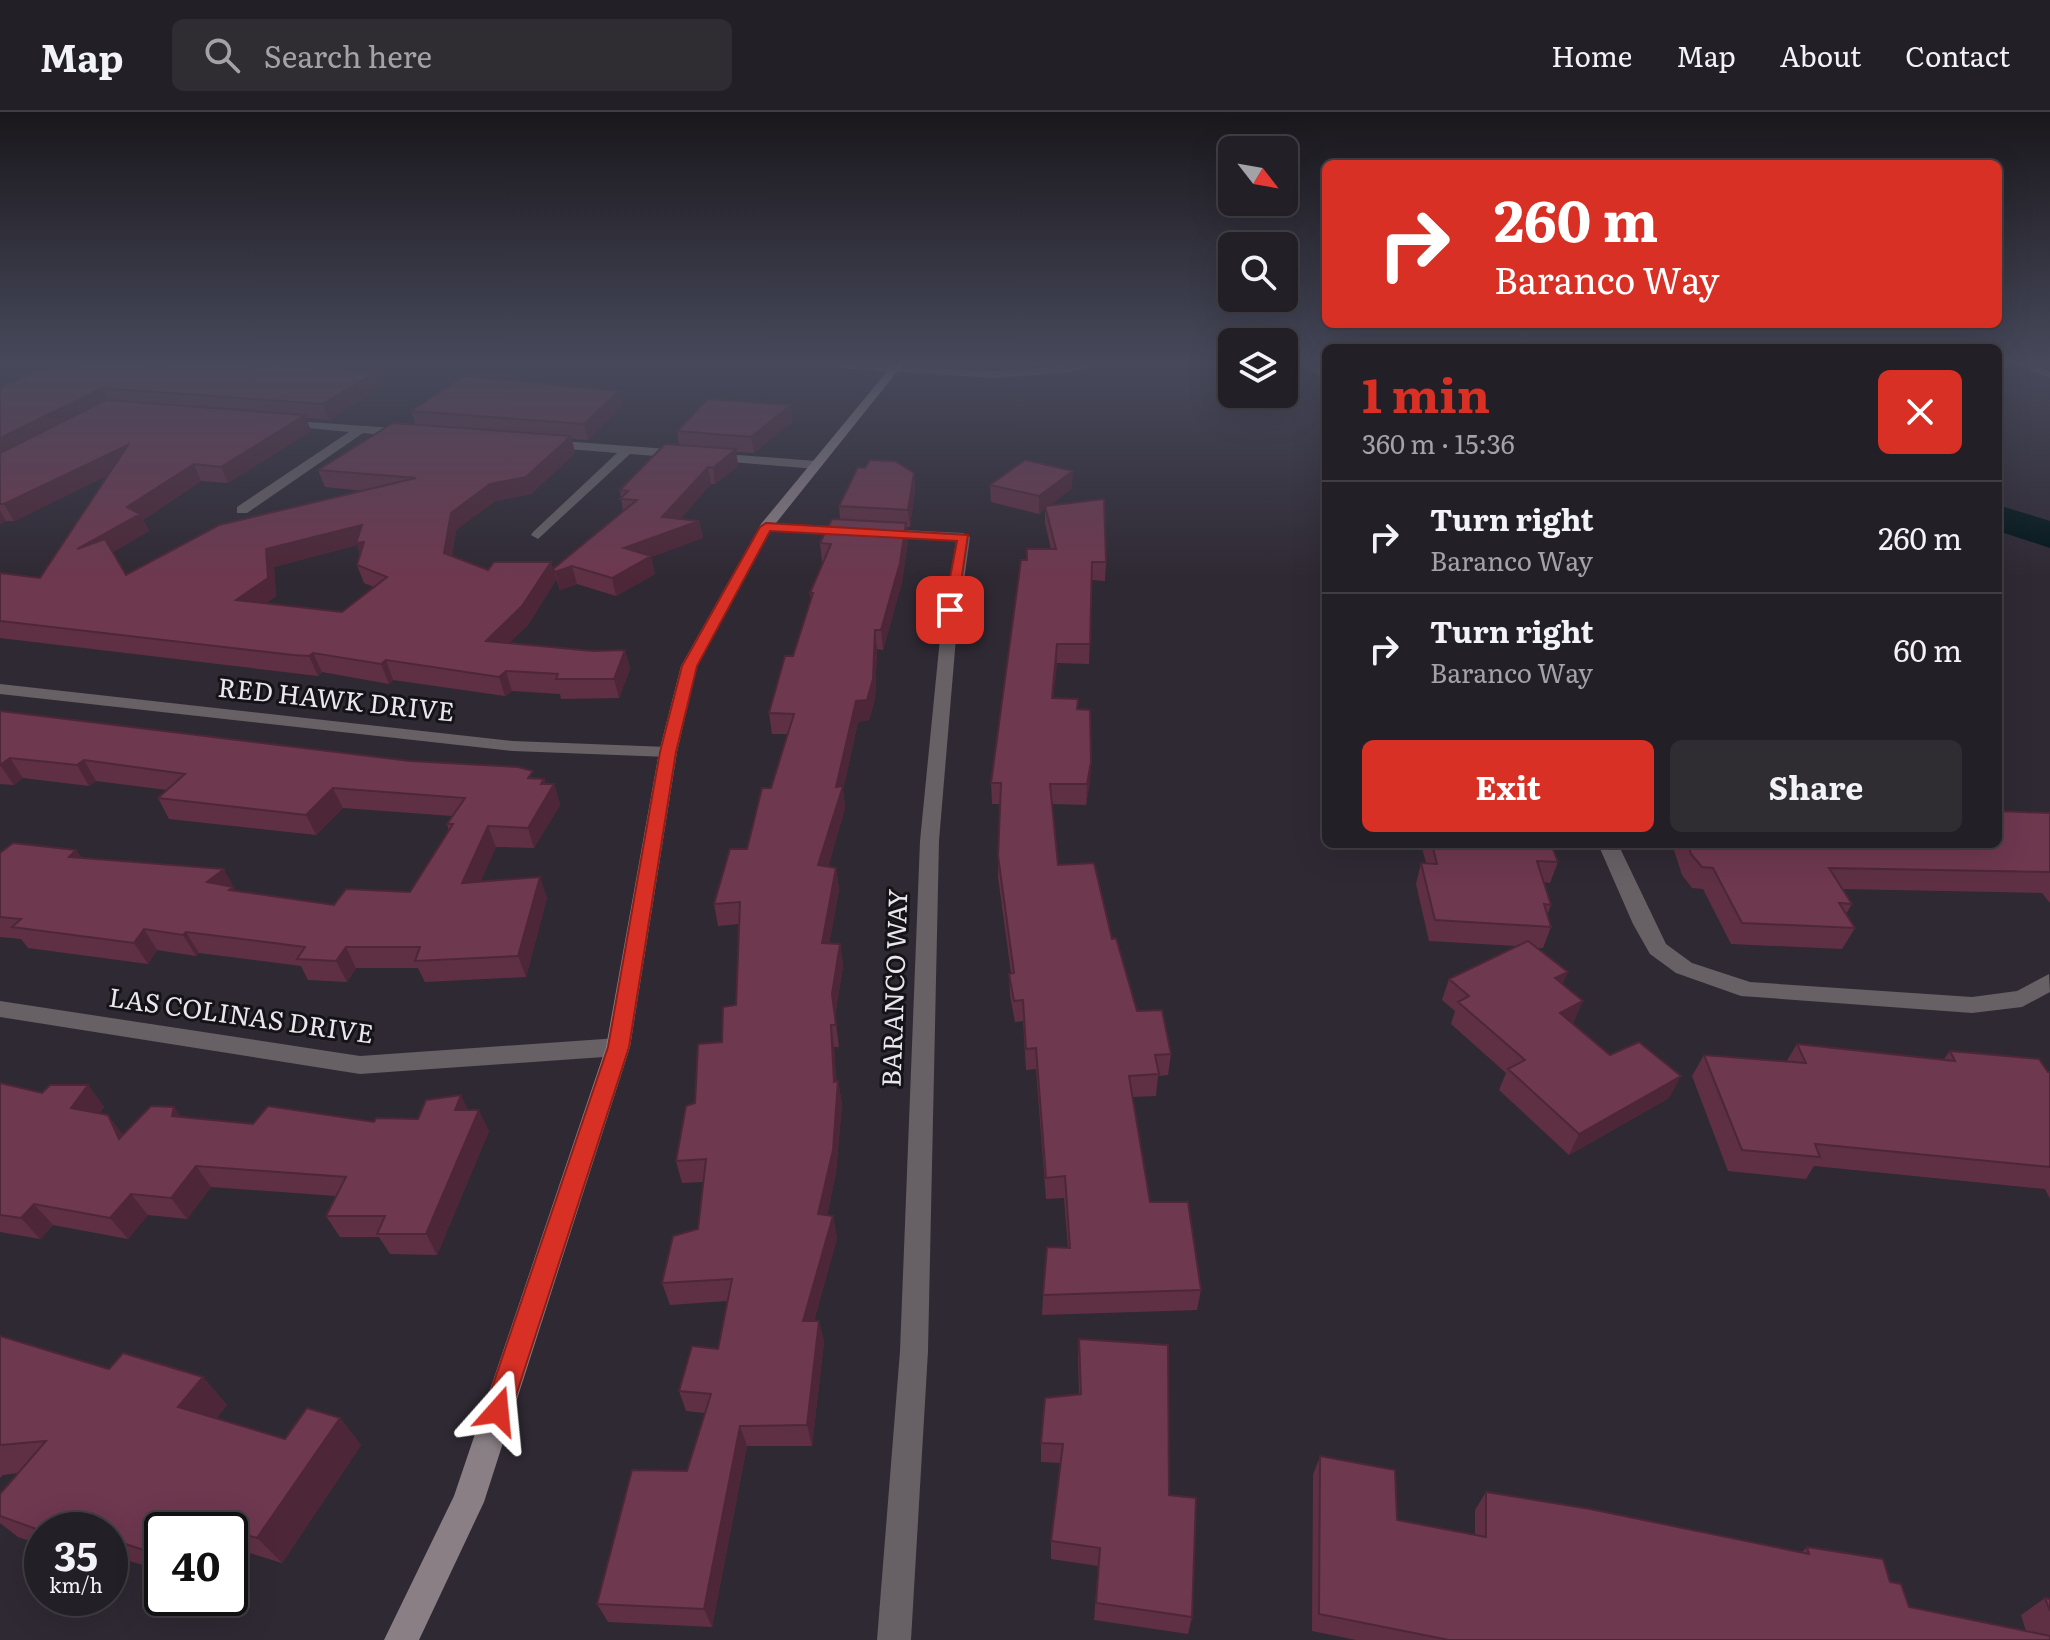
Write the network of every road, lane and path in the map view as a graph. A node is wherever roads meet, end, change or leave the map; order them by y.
1 (353, 434) edge
2 (841, 434) edge
3 (533, 443) edge
4 (627, 450) junction
5 (690, 455) edge
6 (706, 456) edge
7 (816, 465) junction
8 (242, 510) dead end
9 (766, 527) junction
10 (538, 535) dead end
11 (0, 689) edge
12 (668, 752) junction
13 (1610, 848) edge
14 (2049, 982) edge
15 (0, 1009) edge
16 (618, 1047) junction
17 (401, 1640) edge
18 (894, 1640) edge

1 - 8 street
2 - 7 street
3 - 4 street
4 - 5 street
4 - 10 street
6 - 7 street
7 - 9 street
9 - 12 street
9 - 18 street, BARANCO WAY
11 - 12 street, RED HAWK DRIVE
12 - 16 street
13 - 14 street
15 - 16 street, LAS COLINAS DRIVE
16 - 17 street

